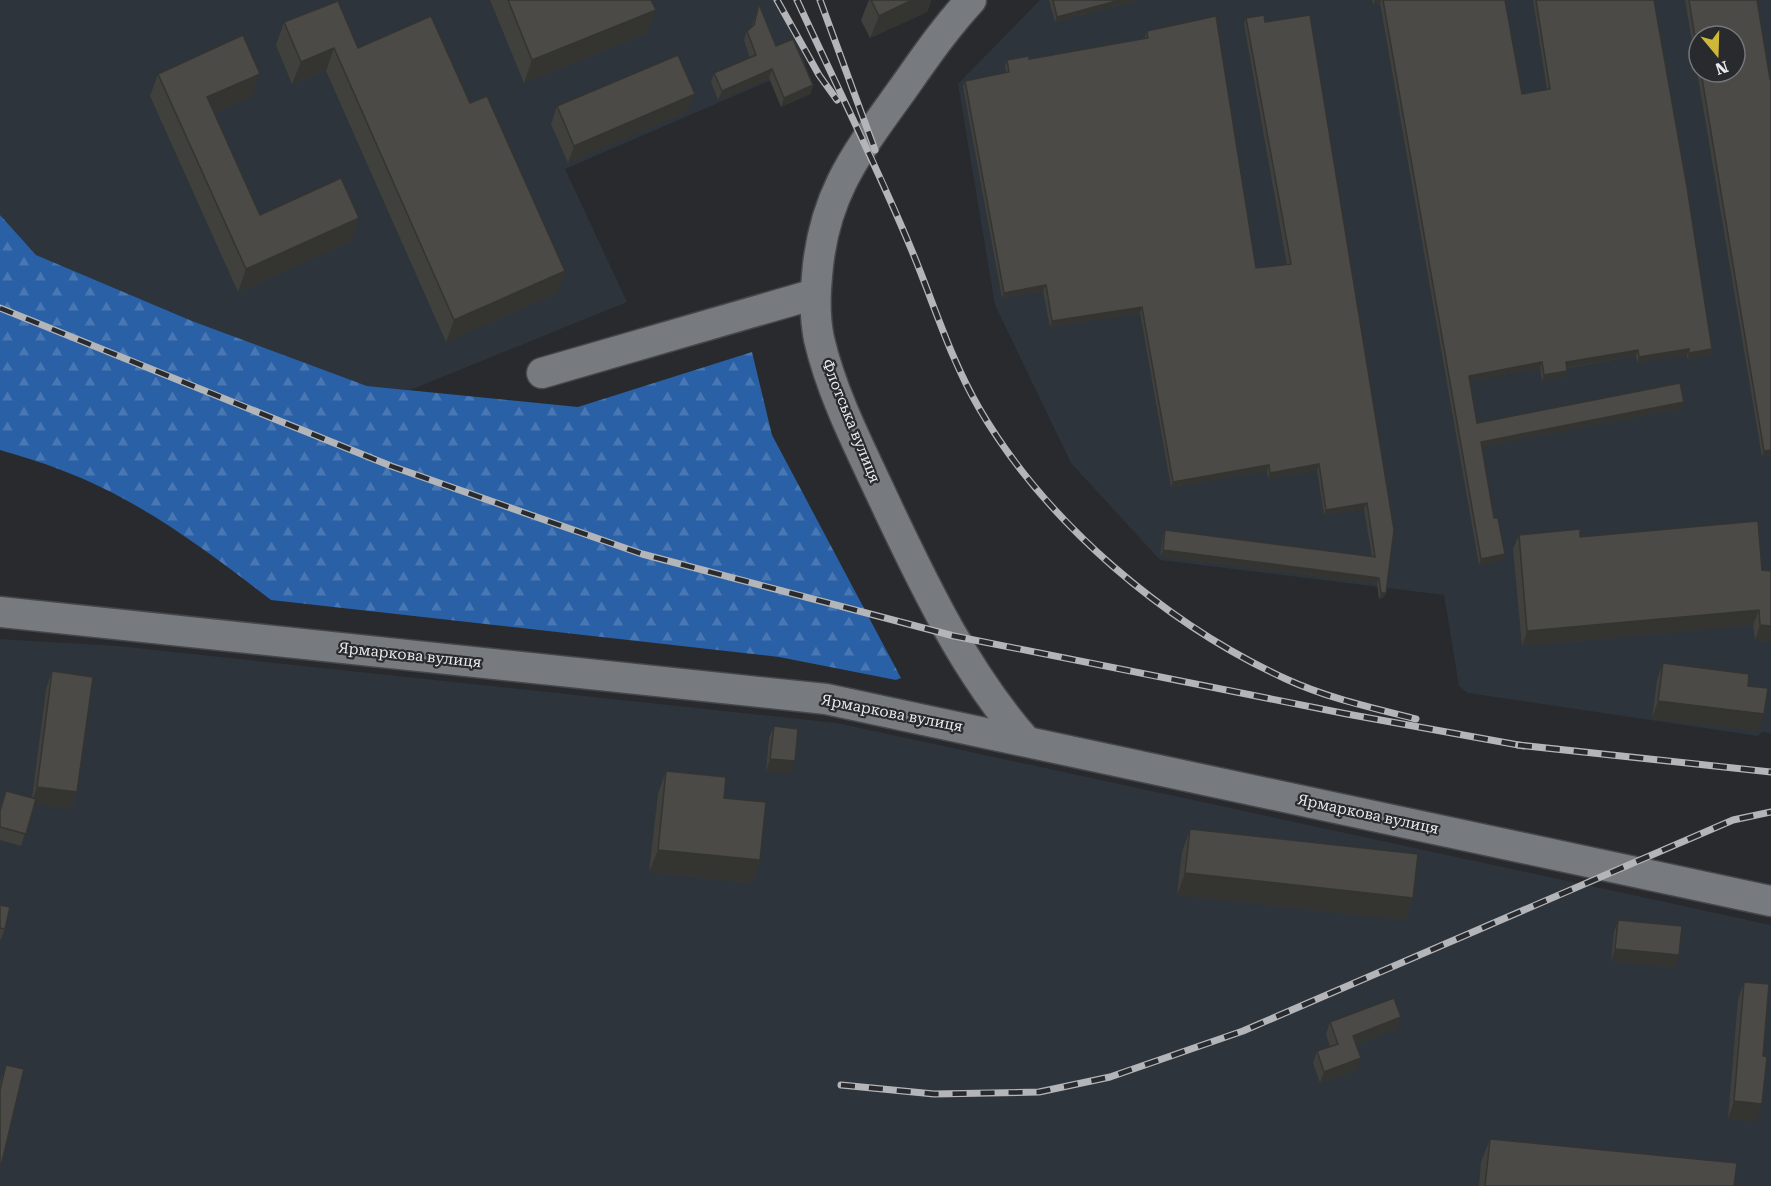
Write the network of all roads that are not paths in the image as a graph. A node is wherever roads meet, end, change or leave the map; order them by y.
1 (971, 0) edge
2 (815, 294) junction
3 (542, 373) dead end
4 (0, 612) edge
5 (1026, 741) junction
6 (1771, 901) edge

1 - 2 street, Флотська вулиця
2 - 3 street
2 - 5 street, Флотська вулиця
4 - 5 street, Ярмаркова вулиця
5 - 6 street, Ярмаркова вулиця

